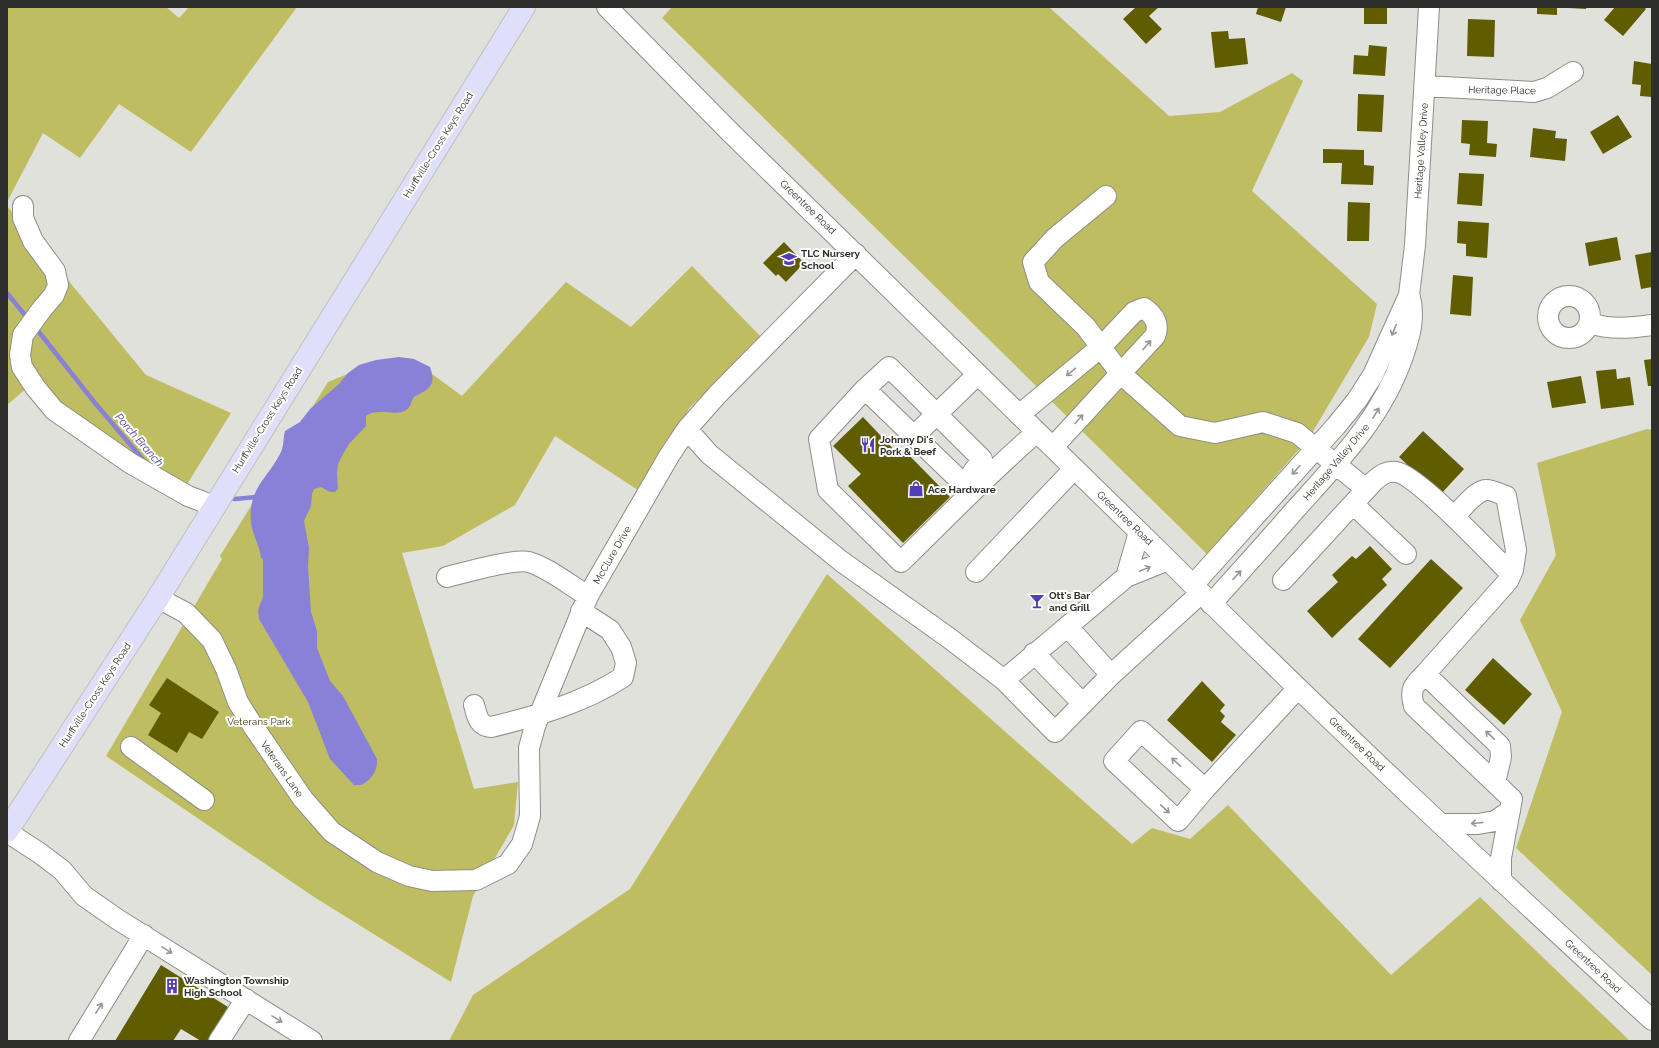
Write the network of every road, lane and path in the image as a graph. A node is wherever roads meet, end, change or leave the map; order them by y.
1 (524, 7) edge
2 (607, 7) edge
3 (1429, 7) edge
4 (1573, 72) dead end
5 (1425, 86) junction
6 (1106, 196) dead end
7 (23, 206) dead end
8 (856, 254) junction
9 (1410, 295) junction
10 (1589, 323) dead end
11 (1652, 325) edge
12 (1101, 347) junction
13 (1120, 373) junction
14 (978, 374) junction
15 (866, 390) junction
16 (936, 414) junction
17 (1019, 415) junction
18 (687, 429) junction
19 (1037, 432) junction
20 (914, 436) junction
21 (1053, 447) junction
22 (1317, 447) junction
23 (1337, 464) junction
24 (1074, 469) junction
25 (968, 489) junction
26 (1366, 489) junction
27 (217, 500) junction
28 (1353, 504) junction
29 (1454, 517) junction
30 (1140, 532) junction
31 (1406, 554) dead end
32 (1168, 560) junction
33 (976, 572) dead end
34 (1511, 574) junction
35 (447, 577) dead end
36 (1126, 577) junction
37 (1283, 580) dead end
38 (1202, 594) junction
39 (158, 598) junction
40 (585, 604) junction
41 (1068, 627) junction
42 (1034, 653) junction
43 (1425, 674) junction
44 (1112, 675) junction
45 (1004, 680) junction
46 (1298, 688) junction
47 (474, 704) dead end
48 (1083, 704) junction
49 (539, 715) junction
50 (131, 748) dead end
51 (1495, 783) junction
52 (1204, 789) junction
53 (204, 800) dead end
54 (1510, 811) junction
55 (1441, 824) junction
56 (7, 831) edge
57 (456, 881) joint
58 (1501, 881) junction
59 (144, 935) junction
60 (246, 999) junction
61 (1652, 1020) edge
62 (79, 1041) edge
63 (219, 1041) edge
64 (312, 1041) edge

1 - 27 main road, Hurffville-Cross Keys Road
2 - 8 street, Greentree Road
3 - 5 street, Heritage Valley Drive
4 - 5 street, Heritage Place
5 - 9 street, Heritage Valley Drive
6 - 12 street
7 - 27 street
8 - 14 street, Greentree Road
8 - 18 street, McClure Drive
9 -> 22 street, Heritage Valley Drive
23 -> 9 street, Heritage Valley Drive
10 - 11 street
12 - 13 street
13 -> 12 street
12 -> 17 street
21 -> 13 street
13 - 22 street
14 - 16 street
14 - 17 street, Greentree Road
15 - 16 street
15 - 20 street
15 - 25 street
16 - 20 street
16 - 25 street
17 - 19 street, Greentree Road
18 - 40 street, McClure Drive
18 - 45 street
19 - 21 street, Greentree Road
19 - 25 street
20 - 25 street
21 - 24 street, Greentree Road
22 - 23 street
22 -> 38 street, Heritage Valley Drive
23 - 26 street
38 -> 23 street, Heritage Valley Drive
24 - 30 street, Greentree Road
24 - 33 street
26 - 28 street
26 - 29 street
27 - 39 main road, Hurffville-Cross Keys Road
28 - 31 street
28 - 37 street
29 - 34 street
29 - 34 street
30 - 32 street, Greentree Road
30 - 36 street
36 -> 32 street
32 - 38 street, Greentree Road
34 - 43 street
35 - 40 street
36 - 41 street
38 - 44 street
38 - 46 street, Greentree Road
39 - 56 main road, Hurffville-Cross Keys Road
39 - 57 street, Veterans Lane
40 - 49 street, McClure Drive
40 - 49 street
41 - 42 street
41 - 44 street
42 - 45 street
42 - 48 street
51 -> 43 street
43 - 51 street
44 - 48 street
45 - 48 street
46 - 52 street
46 - 55 street, Greentree Road
47 - 49 street
49 - 57 street, McClure Drive
50 - 53 street
51 - 54 street
52 -> 52 street
54 -> 55 street
54 - 58 street
55 - 58 street, Greentree Road
56 - 59 street
58 - 61 street, Greentree Road
59 -> 60 street
62 -> 59 street
60 - 63 street
60 -> 64 street

